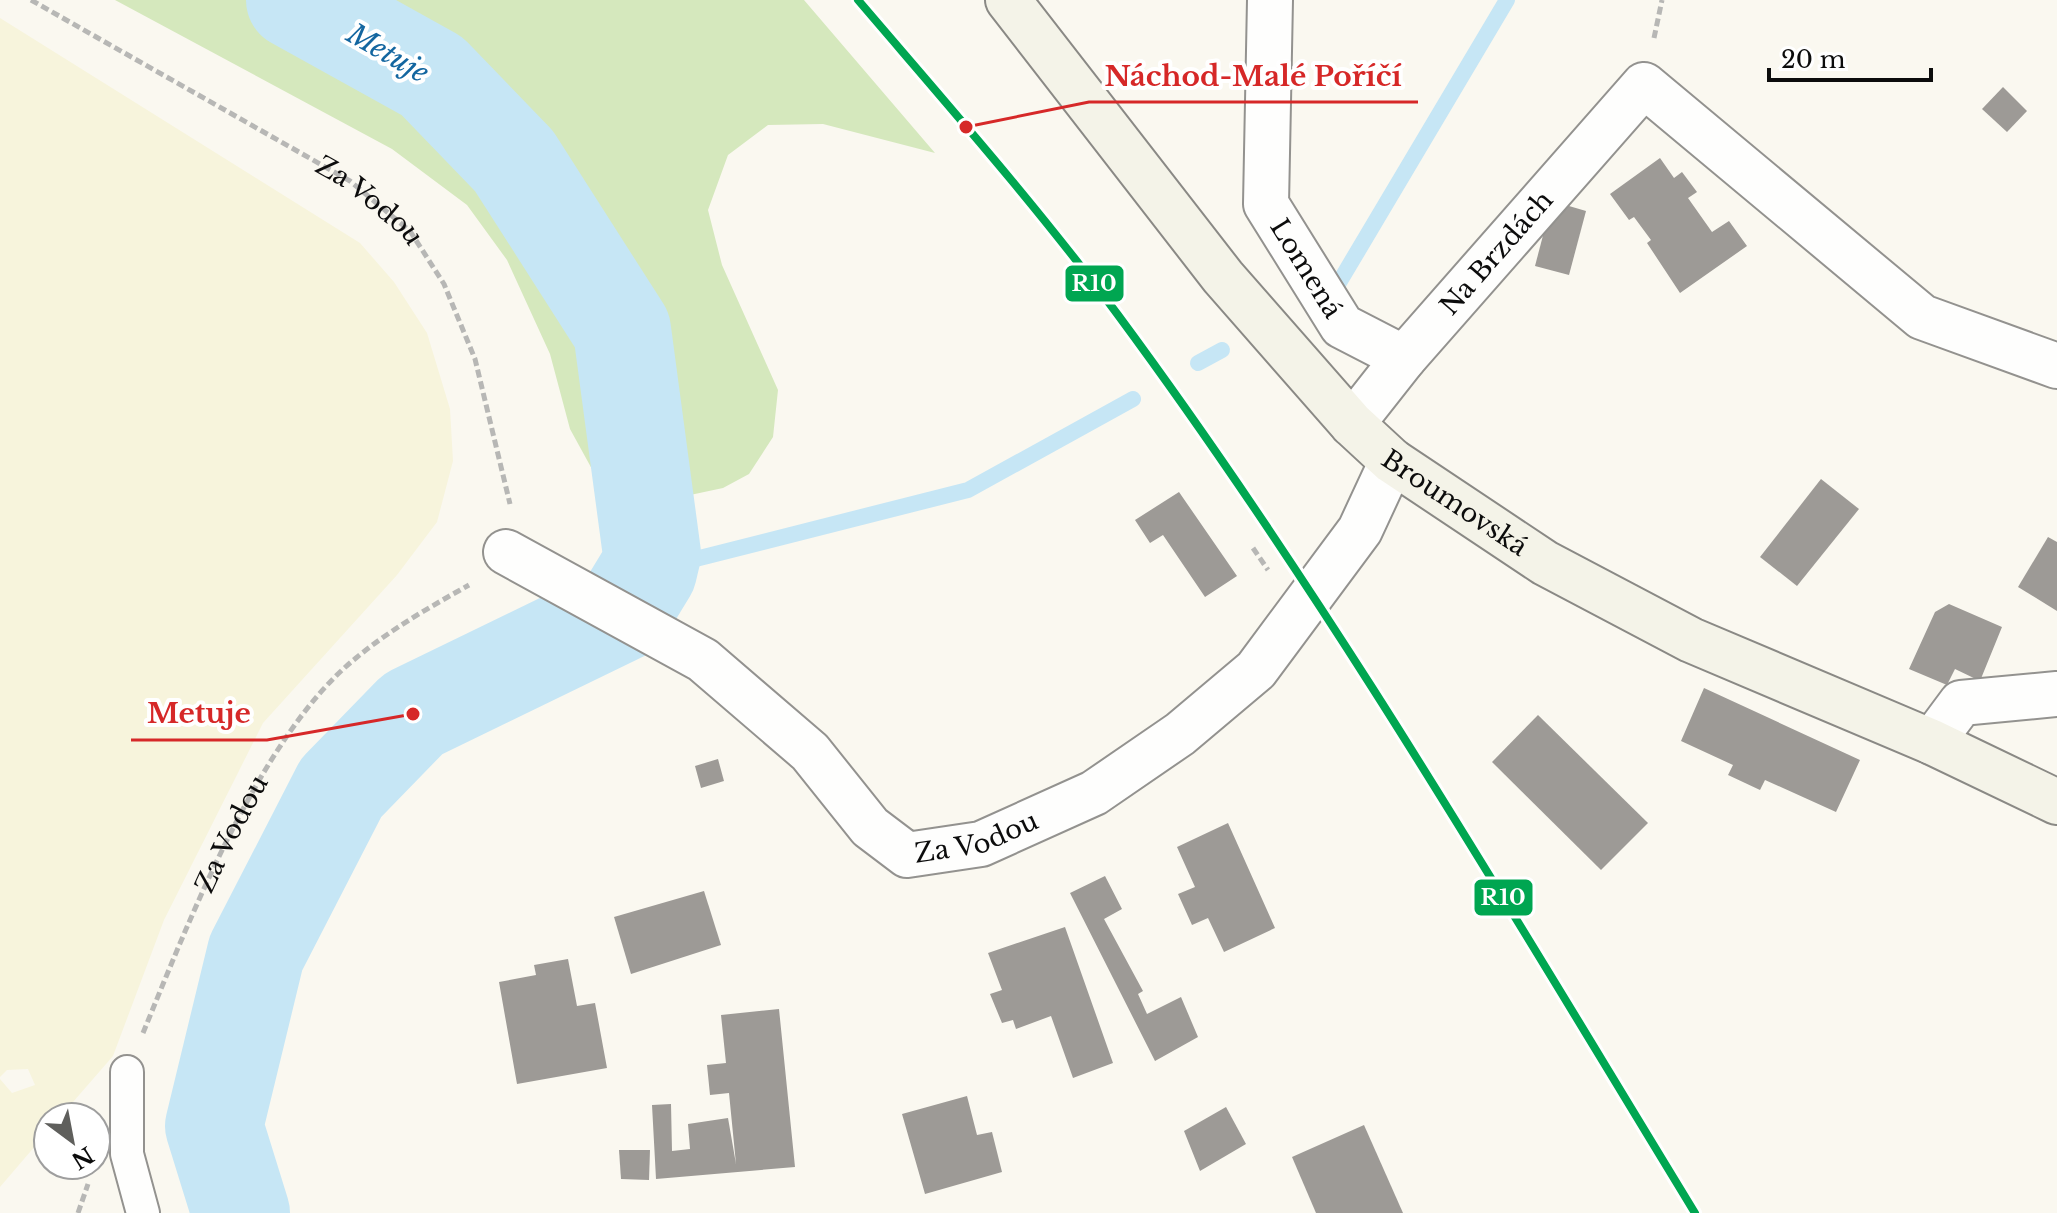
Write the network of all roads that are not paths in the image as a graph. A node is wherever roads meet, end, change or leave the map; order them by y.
1 (1008, 0) edge
2 (1270, 0) edge
3 (1404, 358) junction
4 (2057, 366) edge
5 (1352, 424) junction
6 (1392, 461) junction
7 (506, 552) road end
8 (2057, 694) edge
9 (1932, 742) junction
10 (2057, 802) edge
11 (127, 1072) road end
12 (143, 1213) edge

1 - 5 main road, Broumovská
2 - 3 street, Lomená
3 - 4 street, Na Brzdách
3 - 5 street, Na Brzdách
5 - 6 main road, Broumovská
6 - 7 street, Za Vodou
6 - 9 main road, Broumovská
8 - 9 street
9 - 10 main road, Broumovská
11 - 12 lane

